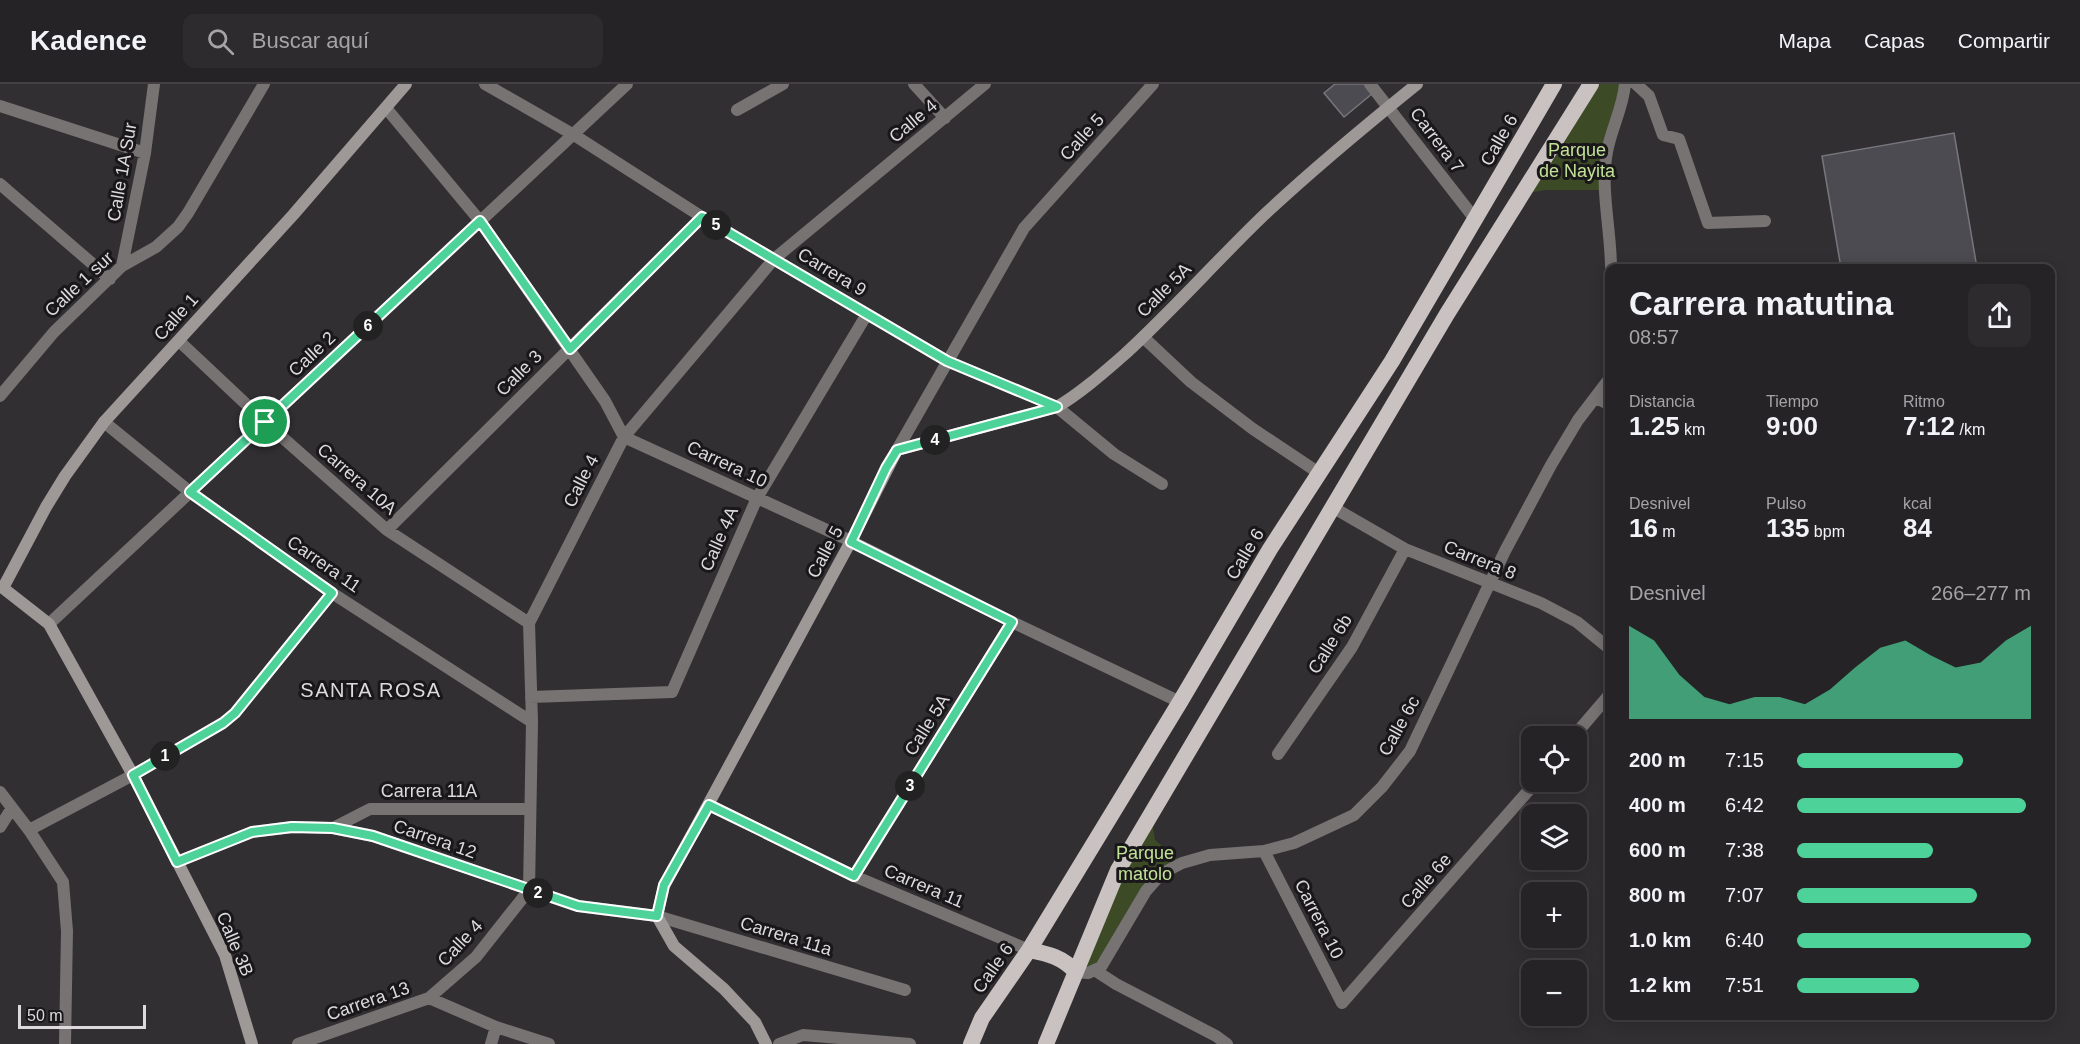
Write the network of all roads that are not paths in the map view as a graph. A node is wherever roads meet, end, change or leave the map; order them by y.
1 (154, 84) edge
2 (264, 84) edge
3 (406, 84) edge
4 (485, 84) edge
5 (627, 84) edge
6 (783, 84) edge
7 (914, 84) edge
8 (985, 84) edge
9 (1153, 84) edge
10 (1370, 84) edge
11 (1417, 84) edge
12 (1554, 84) edge
13 (1591, 84) edge
14 (1625, 84) edge
15 (1636, 84) edge
16 (500, 88) edge
17 (0, 106) edge
18 (1389, 107) junction
19 (386, 108) junction
20 (737, 110) dead end
21 (945, 118) junction
22 (573, 135) junction
23 (145, 153) junction
24 (0, 184) edge
25 (702, 217) junction
26 (1475, 219) junction
27 (480, 221) junction
28 (1765, 221) dead end
29 (774, 259) junction
30 (1611, 264) edge
31 (122, 266) junction
32 (110, 279) junction
33 (867, 314) junction
34 (1143, 337) junction
35 (179, 341) junction
36 (570, 349) junction
37 (947, 361) junction
38 (1605, 385) edge
39 (0, 396) edge
40 (1596, 398) junction
41 (1605, 402) edge
42 (1057, 407) junction
43 (105, 422) junction
44 (265, 422) junction
45 (624, 437) junction
46 (897, 450) junction
47 (1319, 472) junction
48 (1162, 484) dead end
49 (190, 492) junction
50 (757, 498) junction
51 (1334, 508) junction
52 (387, 530) junction
53 (851, 542) junction
54 (1405, 549) junction
55 (1490, 584) junction
56 (1, 589) edge
57 (332, 593) junction
58 (1012, 622) junction
59 (529, 623) junction
60 (49, 624) junction
61 (1605, 645) edge
62 (531, 697) junction
63 (1605, 700) edge
64 (1180, 702) junction
65 (532, 722) junction
66 (1583, 726) edge
67 (1278, 754) dead end
68 (133, 775) junction
69 (0, 792) edge
70 (1527, 792) edge
71 (709, 805) junction
72 (12, 808) junction
73 (530, 808) junction
74 (0, 827) edge
75 (333, 828) junction
76 (29, 830) junction
77 (1264, 851) junction
78 (177, 862) junction
79 (854, 876) junction
80 (529, 890) junction
81 (657, 916) junction
82 (1029, 950) junction
83 (1096, 971) junction
84 (1076, 972) junction
85 (905, 990) dead end
86 (429, 998) junction
87 (1342, 1003) joint
88 (496, 1027) junction
89 (65, 1044) edge
90 (252, 1044) edge
91 (298, 1044) edge
92 (491, 1044) edge
93 (549, 1044) edge
94 (766, 1044) edge
95 (779, 1044) edge
96 (910, 1044) edge
97 (971, 1044) edge
98 (1046, 1044) edge
99 (1227, 1044) edge

1 - 23 street, Calle 1A Sur
2 - 31 street, Calle 1 sur
3 - 19 main road, Calle 1
4 - 16 street, Carrera 9
5 - 22 street, Calle 2
6 - 20 street
7 - 21 street
8 - 21 street, Calle 4
9 - 37 street, Calle 5
10 - 18 street, Carrera 7
11 - 18 main road, Calle 5A
12 - 26 highway, Calle 6
13 - 51 highway
14 - 30 street
15 - 28 street
16 - 22 street, Carrera 9
17 - 23 street
18 - 26 street, Carrera 7
18 - 34 main road, Calle 5A
19 - 27 street
19 - 35 main road, Calle 1
21 - 29 street, Calle 4
22 - 25 street, Carrera 9
22 - 27 street, Calle 2
23 - 31 street, Calle 1A Sur
24 - 32 street
25 - 29 street, Carrera 9
25 - 36 street, Calle 3
26 - 47 highway, Calle 6
27 - 36 street
27 - 44 street, Calle 2
29 - 33 street, Carrera 9
29 - 45 street, Calle 4
31 - 32 street, Calle 1 sur
32 - 39 street, Calle 1 sur
33 - 37 street, Carrera 9
33 - 50 street, Calle 4A
34 - 42 main road, Calle 5A
34 - 47 street
35 - 43 main road, Calle 1
35 - 44 street, Carrera 10A
36 - 45 street
36 - 52 street, Calle 3
37 - 42 street, Carrera 9
37 - 46 street, Calle 5
38 - 40 street, Calle 6c
40 - 41 street
40 - 55 street, Calle 6c
42 - 46 main road, Calle 5A
42 - 48 street, Carrera 9
43 - 49 street, Carrera 11
43 - 56 main road, Calle 1
44 - 49 street, Calle 2
44 - 52 street, Carrera 10A
45 - 50 street, Carrera 10
45 - 59 street, Calle 4
46 - 53 main road, Calle 5
47 - 64 highway, Calle 6
49 - 57 street, Carrera 11
49 - 60 street, Calle 2
50 - 53 street, Carrera 10
50 - 62 street, Calle 4A
51 - 54 street, Carrera 8
51 - 84 highway
52 - 59 street, Carrera 10A
53 - 58 street, Carrera 10
53 - 71 main road, Calle 5
54 - 55 street, Carrera 8
54 - 67 street, Calle 6b
55 - 61 street, Carrera 8
55 - 77 street, Calle 6c
56 - 60 main road
57 - 65 street, Carrera 11
57 - 68 street
58 - 64 street, Carrera 10
58 - 79 street, Calle 5A
59 - 62 street, Calle 4
60 - 68 main road
62 - 65 street, Calle 4
63 - 66 street
64 - 82 highway, Calle 6
65 - 73 street, Calle 4
68 - 76 street
68 - 78 main road
69 - 72 street
70 - 87 street, Calle 6e
71 - 79 street, Carrera 11
71 - 81 main road, Calle 5
72 - 74 street
72 - 76 street
73 - 75 street, Carrera 11A
73 - 80 street, Calle 4
75 - 78 street, Carrera 12
75 - 80 street, Carrera 12
76 - 89 street
77 - 83 street, Calle 6c
77 - 87 street, Carrera 10
78 - 90 main road, Calle 3B
79 - 82 street, Carrera 11
80 - 81 street, Carrera 12
80 - 86 street, Calle 4
81 - 85 street, Carrera 11a
81 - 94 main road
82 - 84 highway
82 - 97 highway, Calle 6
83 - 84 street
83 - 99 street
84 - 98 highway
86 - 88 street, Carrera 13
86 - 91 street, Carrera 13
88 - 92 street
88 - 93 street, Carrera 13
95 - 96 street

